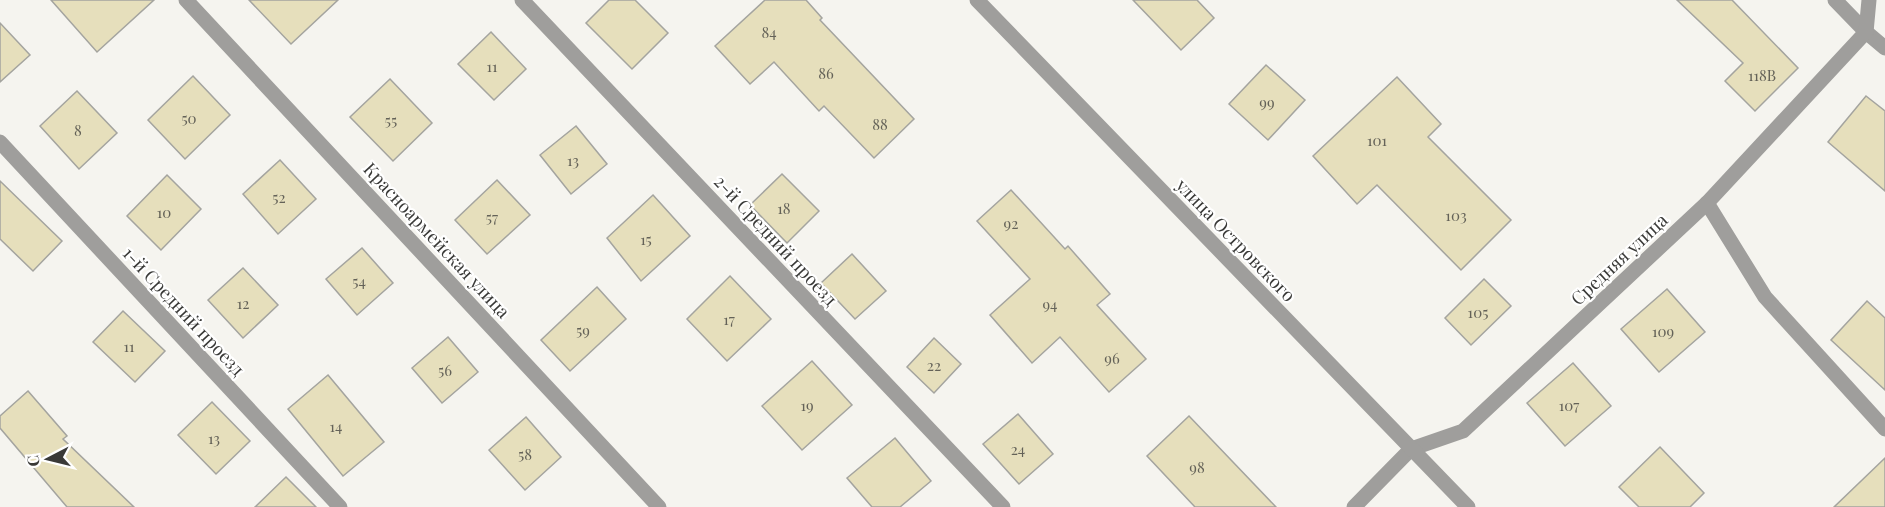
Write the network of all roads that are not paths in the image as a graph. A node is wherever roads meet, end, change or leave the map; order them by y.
1 (186, 0) edge
2 (522, 0) edge
3 (976, 0) edge
4 (1835, 0) edge
5 (1869, 0) edge
6 (1866, 32) junction
7 (1885, 48) edge
8 (0, 142) edge
9 (1707, 203) junction
10 (1885, 429) edge
11 (1412, 449) junction
12 (340, 507) edge
13 (659, 507) edge
14 (1003, 507) edge
15 (1354, 507) edge
16 (1468, 507) edge

1 - 13 street, Красноармейская улица
2 - 14 street, 2-й Средний проезд
3 - 11 street, улица Островского
4 - 6 street
5 - 6 street
6 - 7 street
6 - 9 street, Средняя улица
8 - 12 street, 1-й Средний проезд
9 - 10 street
9 - 11 street, Средняя улица
11 - 15 street, Средняя улица
11 - 16 street, улица Островского

